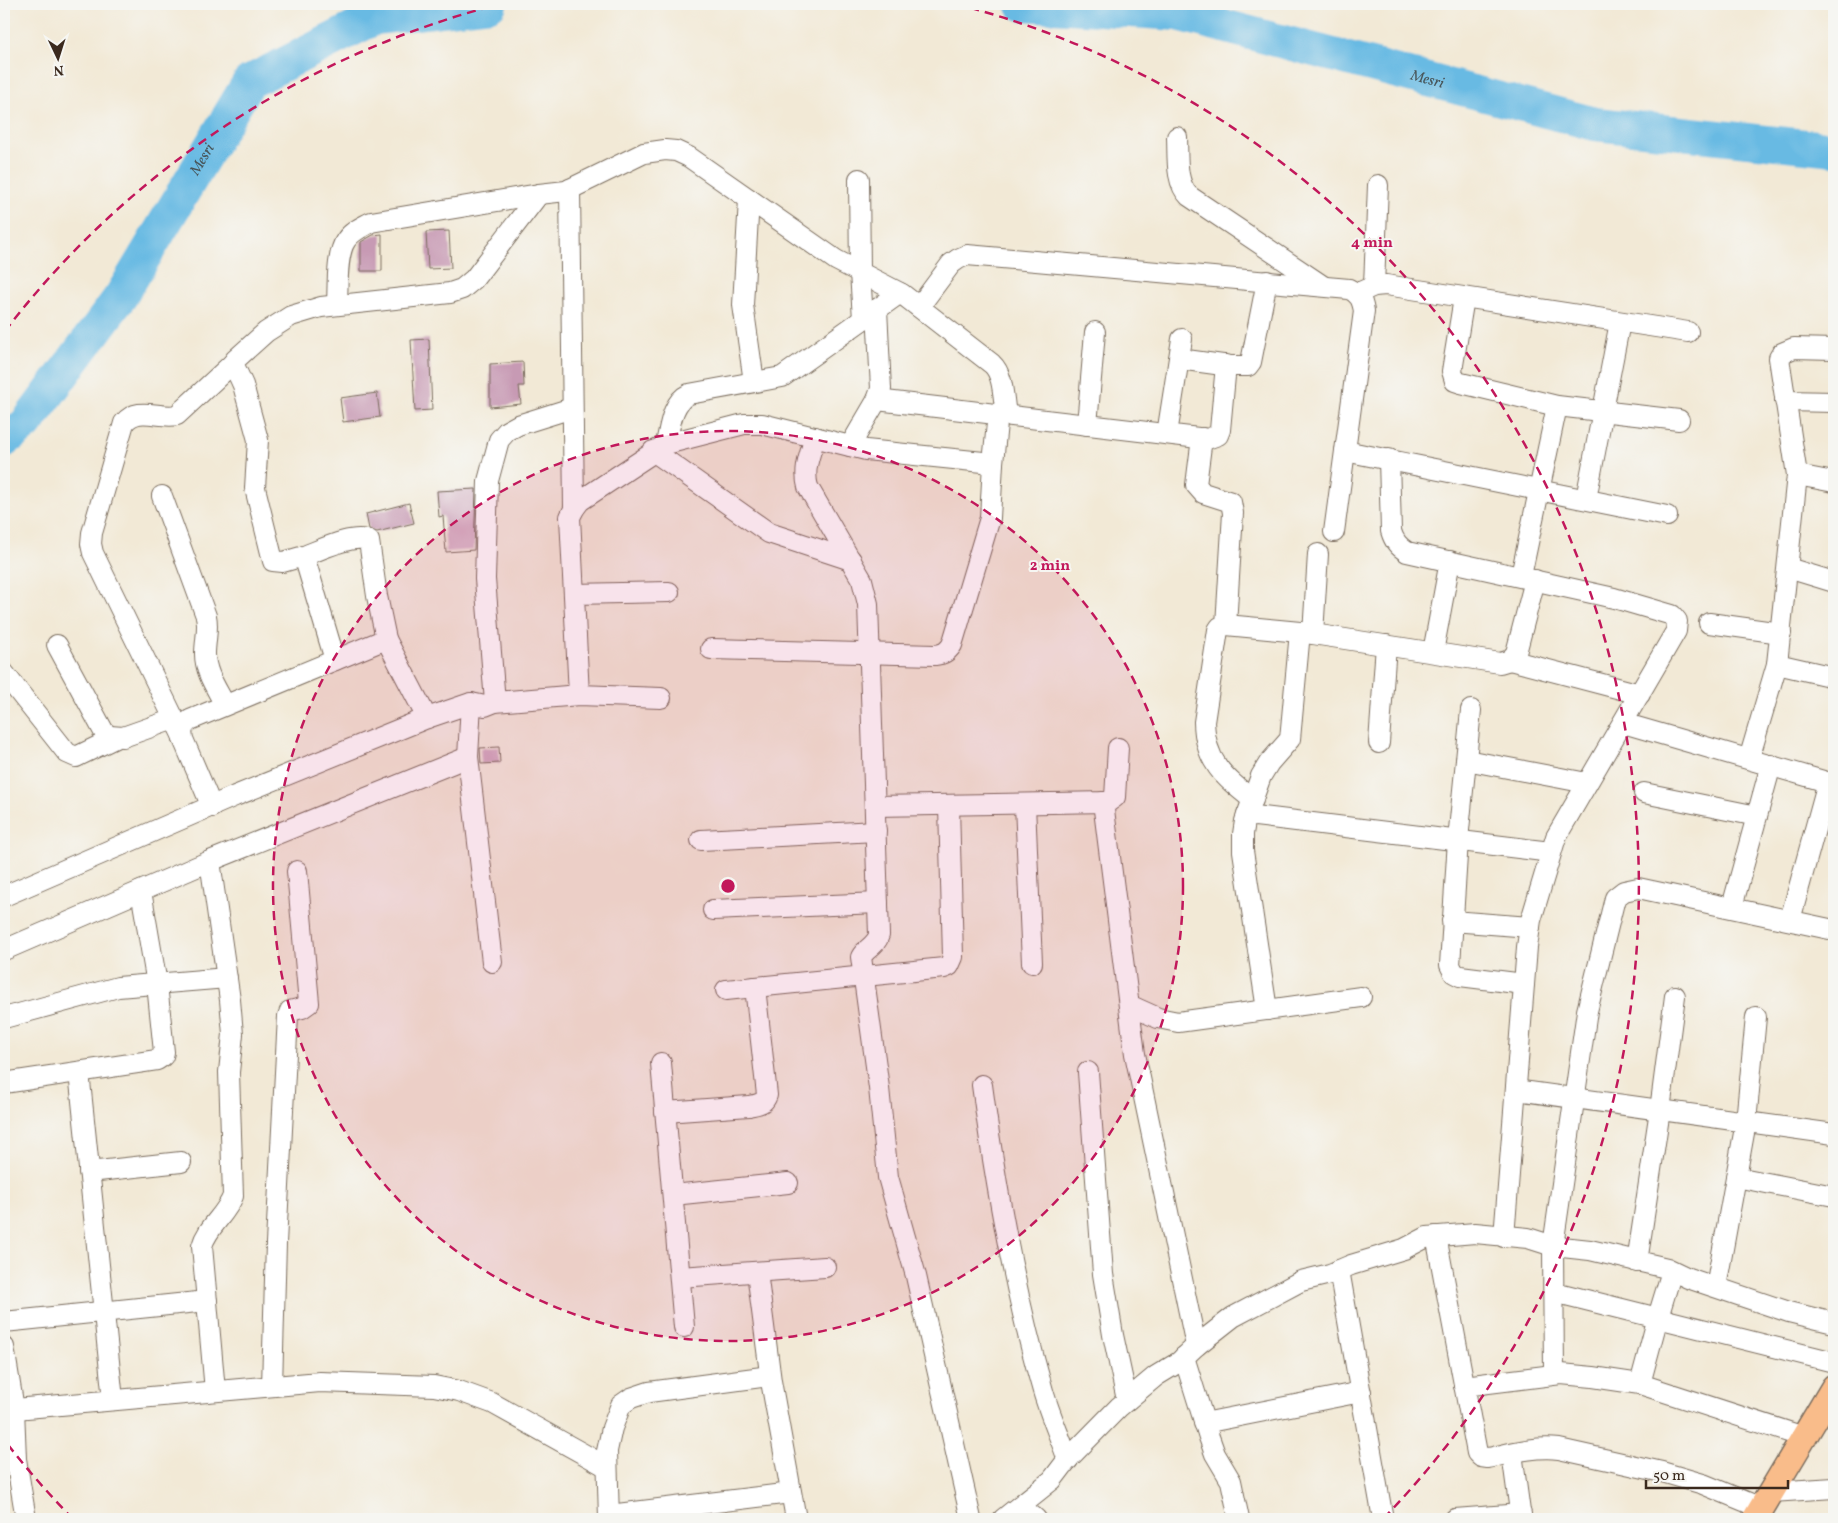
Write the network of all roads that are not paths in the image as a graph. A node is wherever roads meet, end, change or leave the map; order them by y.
1 (1176, 137) dead end
2 (860, 179) dead end
3 (1378, 184) dead end
4 (570, 189) junction
5 (539, 194) junction
6 (749, 199) junction
7 (860, 272) junction
8 (1267, 281) junction
9 (1325, 287) junction
10 (1366, 290) junction
11 (900, 293) junction
12 (1464, 298) junction
13 (337, 305) junction
14 (919, 307) junction
15 (870, 314) junction
16 (1620, 322) junction
17 (1095, 332) dead end
18 (1688, 332) dead end
19 (1182, 338) dead end
20 (1834, 349) edge
21 (1179, 359) junction
22 (233, 363) junction
23 (1226, 366) junction
24 (754, 382) junction
25 (877, 400) junction
26 (1785, 401) junction
27 (1834, 402) edge
28 (1557, 406) junction
29 (572, 408) junction
30 (1604, 411) junction
31 (1002, 414) junction
32 (1679, 420) dead end
33 (1087, 424) junction
34 (1167, 434) junction
35 (815, 438) junction
36 (1202, 438) junction
37 (850, 446) junction
38 (659, 447) junction
39 (1345, 451) junction
40 (1390, 459) junction
41 (993, 463) junction
42 (1797, 475) junction
43 (1834, 482) edge
44 (1540, 490) junction
45 (162, 496) dead end
46 (1586, 499) junction
47 (574, 509) junction
48 (1667, 516) dead end
49 (1334, 532) dead end
50 (1318, 554) dead end
51 (304, 556) junction
52 (851, 560) junction
53 (1450, 561) junction
54 (1788, 568) junction
55 (1528, 578) junction
56 (1834, 582) edge
57 (669, 592) dead end
58 (574, 594) junction
59 (1709, 623) dead end
60 (1226, 624) junction
61 (1306, 633) junction
62 (1781, 634) junction
63 (386, 639) junction
64 (56, 645) dead end
65 (1386, 645) junction
66 (711, 648) dead end
67 (1433, 652) junction
68 (870, 654) junction
69 (335, 660) junction
70 (1510, 660) junction
71 (1777, 664) junction
72 (4, 673) edge
73 (1834, 677) edge
74 (1640, 694) junction
75 (580, 695) junction
76 (661, 698) dead end
77 (495, 702) junction
78 (471, 703) junction
79 (225, 705) junction
80 (1471, 710) dead end
81 (427, 718) junction
82 (1623, 723) junction
83 (178, 727) junction
84 (117, 738) junction
85 (1379, 743) dead end
86 (1118, 748) dead end
87 (468, 758) junction
88 (1749, 759) junction
89 (1466, 760) junction
90 (1771, 765) junction
91 (1587, 782) junction
92 (1831, 783) edge
93 (1644, 793) dead end
94 (1103, 802) junction
95 (1025, 805) junction
96 (875, 806) junction
97 (949, 806) junction
98 (212, 807) junction
99 (1250, 808) junction
100 (1757, 816) junction
101 (876, 831) junction
102 (701, 840) dead end
103 (1458, 840) junction
104 (1551, 852) junction
105 (210, 861) junction
106 (297, 870) dead end
107 (140, 891) junction
108 (4, 896) edge
109 (878, 903) junction
110 (1732, 907) junction
111 (713, 910) dead end
112 (1790, 920) junction
113 (1452, 921) junction
114 (1530, 927) junction
115 (1834, 930) edge
116 (4, 950) edge
117 (492, 962) dead end
118 (1032, 963) dead end
119 (863, 976) junction
120 (227, 978) junction
121 (157, 984) junction
122 (1524, 984) junction
123 (756, 987) junction
124 (726, 990) dead end
125 (1675, 996) dead end
126 (1361, 997) dead end
127 (1129, 1005) junction
128 (1267, 1010) junction
129 (1756, 1017) dead end
130 (4, 1018) edge
131 (661, 1063) dead end
132 (79, 1072) junction
133 (1088, 1072) dead end
134 (4, 1083) edge
135 (982, 1085) dead end
136 (1516, 1090) junction
137 (1574, 1098) junction
138 (1660, 1110) junction
139 (666, 1112) junction
140 (1746, 1122) junction
141 (1834, 1133) edge
142 (182, 1162) dead end
143 (89, 1172) junction
144 (1736, 1177) junction
145 (788, 1183) dead end
146 (673, 1195) junction
147 (1834, 1196) edge
148 (1436, 1236) junction
149 (1504, 1237) junction
150 (1554, 1246) junction
151 (1637, 1262) junction
152 (825, 1267) dead end
153 (1339, 1270) junction
154 (1672, 1271) junction
155 (757, 1272) junction
156 (680, 1277) junction
157 (1716, 1287) junction
158 (1554, 1292) junction
159 (207, 1301) junction
160 (104, 1310) junction
161 (1658, 1317) junction
162 (4, 1322) edge
163 (1834, 1323) edge
164 (684, 1327) dead end
165 (4, 1347) edge
166 (1190, 1351) junction
167 (1834, 1362) edge
168 (1554, 1374) junction
169 (770, 1376) junction
170 (1640, 1384) junction
171 (272, 1386) junction
172 (1464, 1386) junction
173 (1834, 1387) edge
174 (215, 1391) junction
175 (1361, 1392) junction
176 (113, 1400) junction
177 (1127, 1400) junction
178 (9, 1418) edge
179 (1204, 1423) junction
180 (1804, 1437) junction
181 (1512, 1453) junction
182 (1068, 1460) junction
183 (607, 1467) junction
184 (1834, 1488) edge
185 (791, 1493) junction
186 (1020, 1506) junction
187 (1762, 1506) edge
188 (609, 1517) edge
189 (1521, 1517) edge
190 (26, 1519) edge
191 (796, 1519) edge
192 (971, 1519) edge
193 (1003, 1519) edge
194 (1036, 1519) edge
195 (1239, 1519) edge
196 (1384, 1519) edge
197 (1467, 1519) edge

1 - 9 street
2 - 7 street
3 - 10 street
4 - 5 street
4 - 6 street
4 - 29 street
5 - 13 street
5 - 13 street
6 - 7 street
6 - 24 street
7 - 11 street
7 - 15 street
8 - 9 street
8 - 14 street
8 - 23 street
9 - 10 street
10 - 12 street
10 - 39 street
11 - 14 street
11 - 15 street
12 - 16 street
12 - 28 street
13 - 22 street
14 - 31 street
15 - 24 street
15 - 25 street
16 - 18 street
16 - 30 street
17 - 33 street
19 - 21 street
20 - 26 street
21 - 23 street
21 - 34 street
22 - 51 street
22 - 83 street
23 - 36 street
24 - 38 street
25 - 31 street
25 - 37 street
26 - 27 street
26 - 42 street
28 - 30 street
28 - 44 street
29 - 47 street
29 - 77 street
30 - 32 street
30 - 46 street
31 - 33 street
31 - 41 street
33 - 34 street
34 - 36 street
35 - 37 street
35 - 38 street
35 - 52 street
36 - 60 street
37 - 41 street
38 - 47 street
38 - 52 street
39 - 40 street
39 - 49 street
40 - 44 street
40 - 53 street
41 - 68 street
42 - 43 street
42 - 54 street
44 - 46 street
44 - 55 street
45 - 79 street
46 - 48 street
47 - 58 street
50 - 61 street
51 - 63 street
51 - 69 street
52 - 68 street
53 - 55 street
53 - 67 street
54 - 56 street
54 - 62 street
55 - 70 street
55 - 74 street
57 - 58 street
58 - 75 street
59 - 62 street
60 - 61 street
60 - 99 street
61 - 65 street
61 - 99 street
62 - 71 street
63 - 69 street
63 - 81 street
64 - 84 street
65 - 67 street
65 - 85 street
66 - 68 street
67 - 70 street
68 - 96 street
69 - 79 street
70 - 74 street
71 - 73 street
71 - 88 street
72 - 84 street
74 - 82 street
75 - 76 street
75 - 77 street
77 - 78 street
78 - 81 street
78 - 87 street
79 - 83 street
80 - 89 street
81 - 98 street
82 - 88 street
82 - 91 street
83 - 84 street
83 - 98 street
86 - 94 street
87 - 105 street
87 - 117 street
88 - 90 street
89 - 91 street
89 - 103 street
90 - 92 street
90 - 100 street
91 - 104 street
92 - 112 street
93 - 100 street
94 - 95 street
94 - 127 street
95 - 97 street
95 - 118 street
96 - 97 street
96 - 101 street
97 - 119 street
98 - 108 street
99 - 103 street
99 - 128 street
100 - 110 street
101 - 102 street
101 - 109 street
103 - 104 street
103 - 113 street
104 - 114 street
105 - 107 street
105 - 120 street
106 - 171 street
107 - 116 street
107 - 121 street
109 - 111 street
109 - 119 street
110 - 112 street
110 - 137 street
112 - 115 street
113 - 114 street
113 - 122 street
114 - 122 street
119 - 123 street
119 - 192 street
120 - 121 street
120 - 159 street
121 - 130 street
121 - 132 street
122 - 136 street
123 - 124 street
123 - 139 street
125 - 138 street
126 - 128 street
127 - 128 street
127 - 166 street
129 - 140 street
131 - 139 street
132 - 134 street
132 - 143 street
133 - 177 street
135 - 182 street
136 - 137 street
136 - 149 street
137 - 138 street
137 - 150 street
138 - 140 street
138 - 151 street
139 - 146 street
140 - 141 street
140 - 144 street
142 - 143 street
143 - 160 street
144 - 147 street
144 - 157 street
145 - 146 street
146 - 156 street
148 - 149 street
148 - 153 street
148 - 172 street
149 - 150 street
150 - 151 street
150 - 158 street
151 - 154 street
152 - 155 street
153 - 166 street
153 - 175 street
154 - 157 street
154 - 161 street
155 - 156 street
155 - 169 street
156 - 164 street
157 - 163 street
158 - 161 street
158 - 168 street
159 - 160 street
159 - 174 street
160 - 162 street
160 - 176 street
161 - 167 street
161 - 170 street
165 - 178 street
166 - 177 street
166 - 179 street
168 - 170 street
168 - 172 street
169 - 183 street
169 - 185 street
170 - 180 street
171 - 174 street
171 - 183 street
172 - 181 street
173 - 180 main road
174 - 176 street
175 - 179 street
175 - 196 street
176 - 178 street
177 - 182 street
178 - 190 street
179 - 195 street
180 - 187 main road
181 - 187 street
181 - 189 street
182 - 186 street
183 - 188 street
184 - 187 street
185 - 188 street
185 - 191 street
186 - 193 street
186 - 194 street
189 - 197 street

